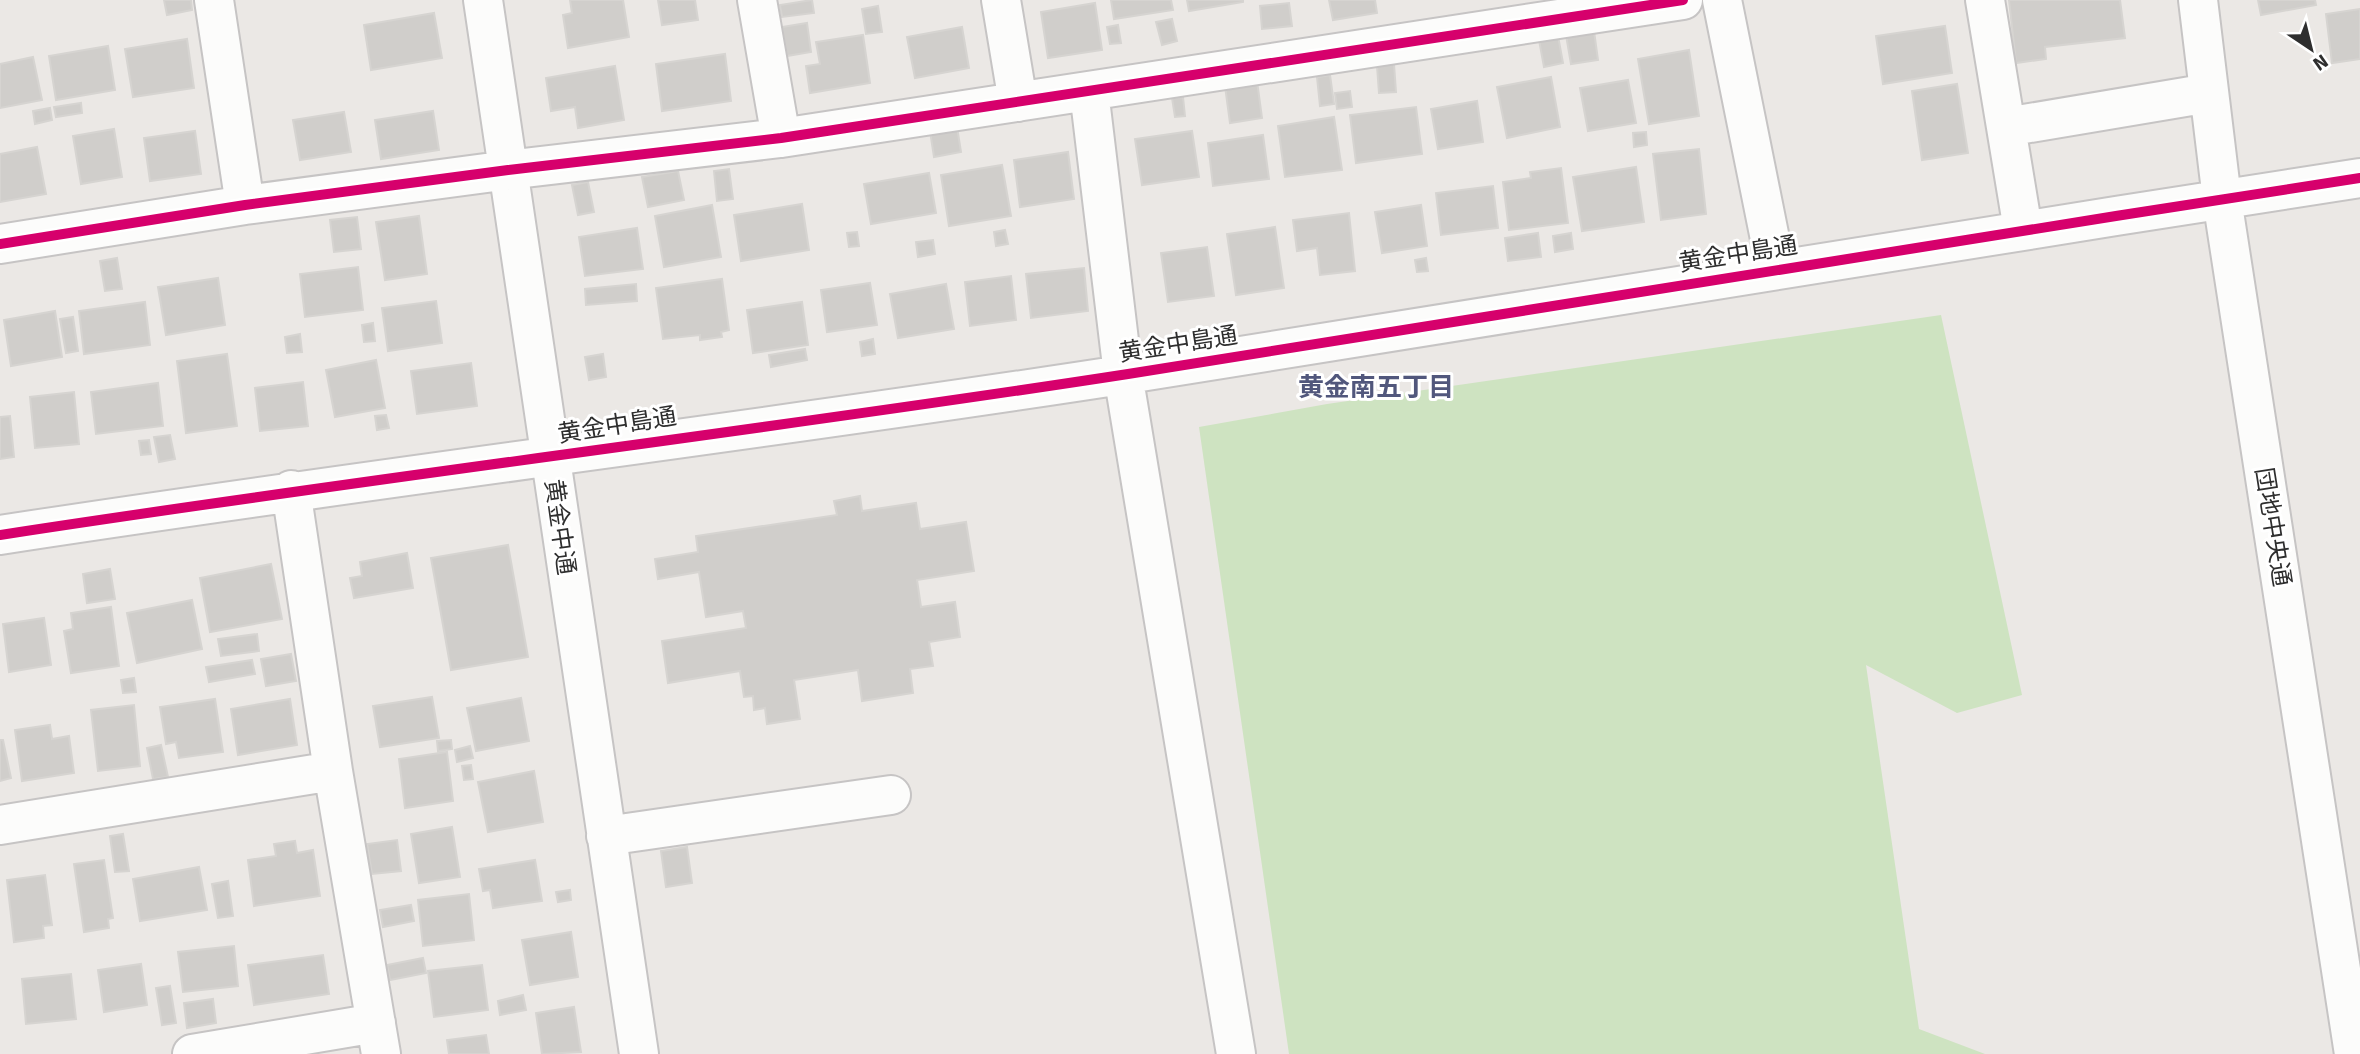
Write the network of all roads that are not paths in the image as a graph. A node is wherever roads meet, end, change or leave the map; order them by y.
1 (214, 0) edge
2 (483, 0) edge
3 (757, 0) edge
4 (1001, 0) edge
5 (1683, 0) edge
6 (1721, 0) edge
7 (1985, 0) edge
8 (2198, 0) edge
9 (1089, 90) junction
10 (2209, 93) junction
11 (1018, 102) junction
12 (2006, 127) junction
13 (781, 138) junction
14 (508, 170) junction
15 (2360, 178) edge
16 (2222, 199) junction
17 (245, 205) junction
18 (2023, 230) junction
19 (0, 244) edge
20 (1776, 269) junction
21 (1123, 374) junction
22 (550, 457) junction
23 (290, 490) junction
24 (0, 535) edge
25 (333, 771) junction
26 (891, 794) dead end
27 (0, 824) edge
28 (606, 836) junction
29 (379, 1039) edge
30 (192, 1054) edge
31 (639, 1054) edge
32 (1236, 1054) edge
33 (2354, 1054) edge

1 - 17 street
2 - 14 street, 黄金中通
3 - 13 street
4 - 11 street
5 - 9 street
6 - 20 street
7 - 12 street
8 - 10 street, 団地中央通
9 - 11 street
9 - 21 street
10 - 12 street
10 - 16 street, 団地中央通
11 - 13 street
12 - 18 street
13 - 14 street
14 - 17 street
14 - 22 street, 黄金中通
15 - 16 street, 黄金中島通
16 - 18 street, 黄金中島通
16 - 33 street, 団地中央通
17 - 19 street
18 - 20 street, 黄金中島通
20 - 21 street, 黄金中島通
21 - 22 street, 黄金中島通
21 - 32 street
22 - 23 street, 黄金中島通
22 - 28 street, 黄金中通
23 - 24 street, 黄金中島通
23 - 25 street
25 - 27 street
25 - 29 street
26 - 28 street
28 - 31 street, 黄金中通
29 - 30 street

